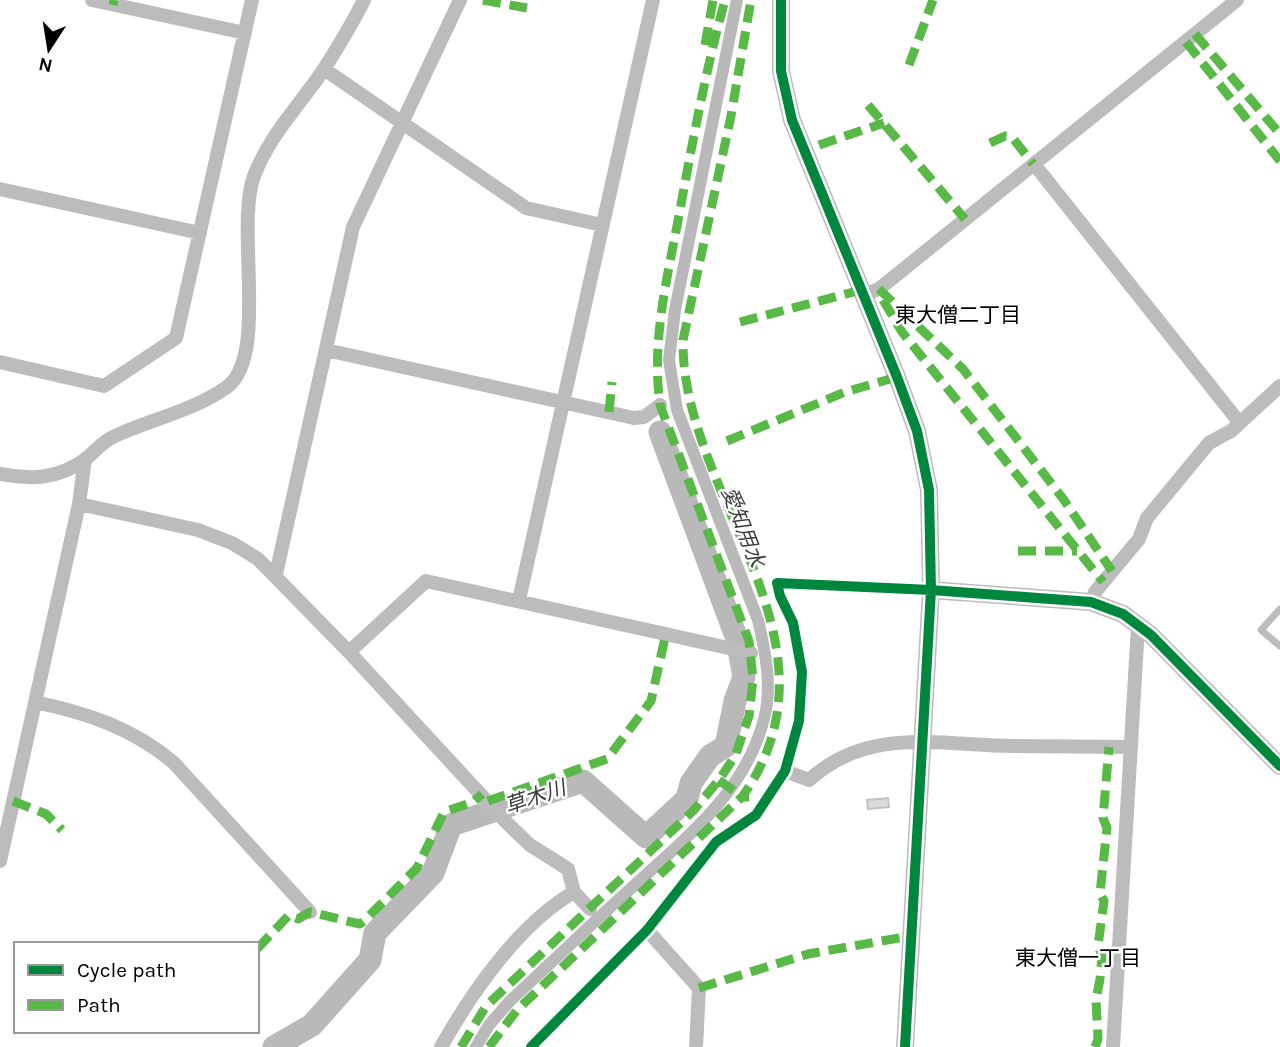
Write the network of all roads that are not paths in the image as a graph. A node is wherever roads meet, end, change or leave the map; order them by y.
1 (92, 0) edge
2 (252, 0) edge
3 (364, 0) edge
4 (460, 0) edge
5 (653, 0) edge
6 (781, 0) edge
7 (1237, 0) edge
8 (245, 33) junction
9 (324, 69) junction
10 (402, 124) junction
11 (1034, 164) junction
12 (0, 189) edge
13 (602, 225) junction
14 (200, 233) junction
15 (863, 295) junction
16 (326, 350) junction
17 (0, 362) edge
18 (1280, 386) edge
19 (565, 402) junction
20 (660, 405) dead end
21 (1239, 422) junction
22 (85, 459) junction
23 (0, 474) edge
24 (79, 504) junction
25 (276, 574) junction
26 (932, 590) junction
27 (519, 600) junction
28 (1091, 603) junction
29 (1280, 609) edge
30 (1138, 626) junction
31 (1280, 646) edge
32 (349, 652) junction
33 (751, 653) dead end
34 (35, 702) junction
35 (921, 742) junction
36 (1131, 747) junction
37 (1280, 766) edge
38 (785, 771) junction
39 (0, 861) edge
40 (574, 892) junction
41 (590, 909) dead end
42 (310, 912) dead end
43 (647, 930) junction
44 (441, 1047) edge
45 (531, 1047) edge
46 (696, 1047) edge
47 (905, 1047) edge
48 (1113, 1047) edge

1 - 8 street
2 - 8 street
3 - 9 street
4 - 10 street
5 - 13 street
6 - 15 street
7 - 11 street
8 - 14 street
9 - 10 street
9 - 22 street
10 - 13 street
10 - 16 street
11 - 15 street
11 - 21 street
12 - 14 street
13 - 19 street
14 - 17 street
15 - 26 street
16 - 19 street
16 - 25 street
18 - 21 street
19 - 20 street
19 - 27 street
21 - 28 street
22 - 23 street
22 - 24 street
24 - 25 street
24 - 34 street
25 - 32 street
26 - 28 street
26 - 35 street
26 - 38 street
27 - 32 street
27 - 33 street
28 - 30 street
29 - 31 lane
30 - 36 street
30 - 37 street
32 - 40 street
34 - 39 street
34 - 42 street
35 - 36 street
35 - 38 street
35 - 47 street
36 - 48 street
38 - 43 street
40 - 41 street
40 - 44 street
43 - 45 street
43 - 46 street

